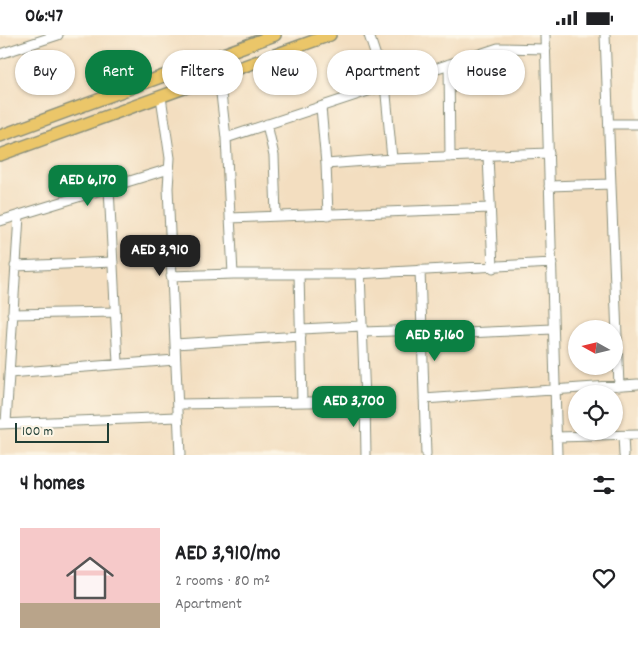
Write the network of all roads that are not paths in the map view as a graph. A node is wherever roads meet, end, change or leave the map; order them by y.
1 (58, 35) edge
2 (275, 35) edge
3 (330, 35) edge
4 (369, 35) edge
5 (545, 35) edge
6 (605, 35) edge
7 (49, 37) edge
8 (251, 39) edge
9 (546, 49) junction
10 (374, 50) edge
11 (492, 50) edge
12 (0, 55) edge
13 (243, 67) edge
14 (167, 95) edge
15 (221, 95) edge
16 (354, 95) edge
17 (386, 95) edge
18 (449, 95) edge
19 (161, 97) junction
20 (321, 107) junction
21 (267, 124) junction
22 (609, 124) junction
23 (638, 124) edge
24 (0, 136) edge
25 (226, 138) junction
26 (549, 153) junction
27 (0, 155) edge
28 (488, 156) junction
29 (450, 157) junction
30 (392, 159) junction
31 (326, 164) junction
32 (169, 169) junction
33 (611, 184) junction
34 (550, 186) junction
35 (109, 188) junction
36 (490, 208) junction
37 (328, 215) junction
38 (19, 216) junction
39 (276, 216) junction
40 (230, 218) junction
41 (0, 221) edge
42 (113, 262) junction
43 (552, 263) junction
44 (16, 266) junction
45 (493, 267) junction
46 (420, 270) junction
47 (360, 273) junction
48 (233, 274) junction
49 (299, 274) junction
50 (171, 277) junction
51 (115, 312) junction
52 (12, 315) junction
53 (362, 329) junction
54 (553, 329) junction
55 (301, 333) junction
56 (422, 333) junction
57 (175, 344) junction
58 (176, 360) junction
59 (118, 363) junction
60 (9, 373) junction
61 (638, 384) edge
62 (619, 385) edge
63 (623, 386) edge
64 (568, 389) edge
65 (555, 390) junction
66 (424, 399) junction
67 (366, 401) junction
68 (302, 402) junction
69 (178, 404) junction
70 (178, 417) junction
71 (3, 424) edge
72 (638, 435) edge
73 (623, 436) joint
74 (556, 437) junction
75 (568, 437) edge
76 (180, 455) edge
77 (366, 455) edge
78 (426, 455) edge
79 (557, 455) edge
80 (624, 455) edge

1 - 7 street
2 - 8 main road
3 - 13 main road
4 - 10 street
5 - 9 street
6 - 22 street
7 - 12 street
8 - 24 main road
9 - 11 street
9 - 26 street
14 - 19 main road
15 - 25 street
16 - 20 street
17 - 30 street
18 - 29 street
19 - 27 main road
19 - 32 street
20 - 21 street
20 - 31 street
21 - 25 street
21 - 39 street
22 - 23 street
22 - 33 street
25 - 40 street
26 - 28 street
26 - 34 street
28 - 29 street
28 - 36 street
29 - 30 street
30 - 31 street
31 - 37 street
32 - 35 street
32 - 50 street
33 - 34 street
33 - 62 street
34 - 43 street
35 - 38 street
35 - 42 street
36 - 37 street
36 - 45 street
37 - 39 street
38 - 41 street
38 - 44 street
39 - 40 street
40 - 48 street
42 - 44 street
42 - 51 street
43 - 45 street
43 - 54 street
44 - 52 street
45 - 46 street
46 - 47 street
46 - 56 street
47 - 49 street
47 - 53 street
48 - 49 street
48 - 50 street
49 - 55 street
50 - 57 street
51 - 52 street
51 - 59 street
52 - 60 street
53 - 55 street
53 - 56 street
53 - 67 street
54 - 56 street
54 - 65 street
55 - 57 street
55 - 68 street
56 - 66 street
57 - 58 street
58 - 59 street
58 - 69 street
59 - 60 street
60 - 71 street
61 - 63 street
64 - 65 street
65 - 66 street
65 - 74 street
66 - 78 street
67 - 68 street
67 - 77 street
68 - 69 street
69 - 70 street
70 - 71 street
70 - 76 street
72 - 73 street
73 - 80 street
74 - 75 street
74 - 79 street

